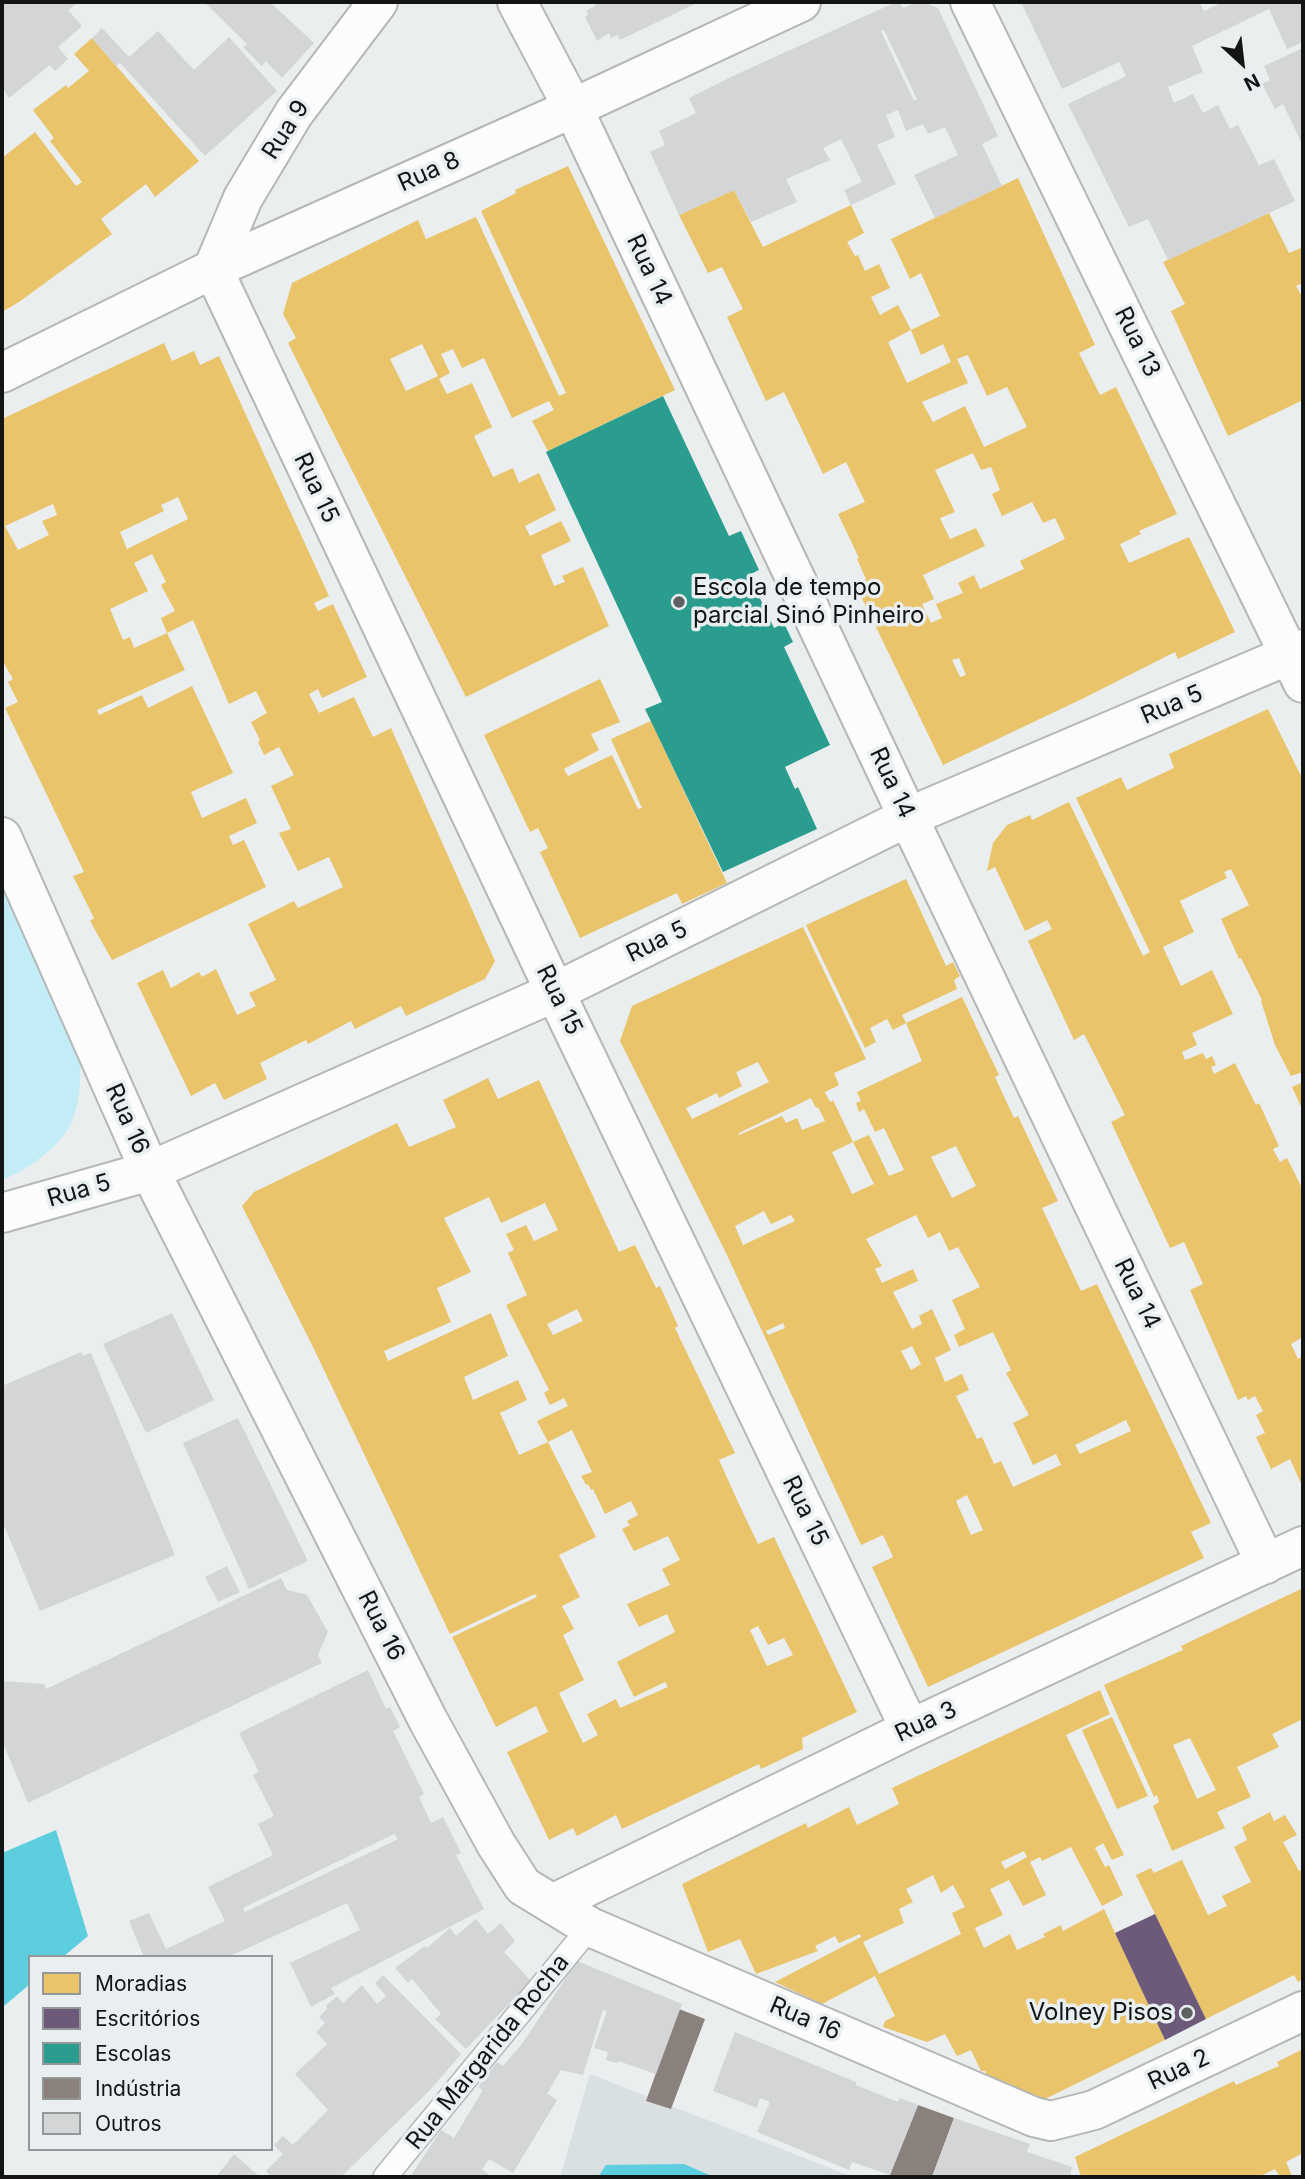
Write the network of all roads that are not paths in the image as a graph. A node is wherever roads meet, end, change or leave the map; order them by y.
1 (517, 2) edge
2 (801, 2) edge
3 (970, 2) edge
4 (366, 6) edge
5 (573, 108) junction
6 (213, 269) junction
7 (2, 373) edge
8 (1299, 662) edge
9 (908, 817) junction
10 (2, 837) edge
11 (555, 992) junction
12 (150, 1171) junction
13 (2, 1213) edge
14 (1303, 1546) edge
15 (1266, 1564) junction
16 (910, 1730) junction
17 (552, 1904) junction
18 (590, 1927) junction
19 (1303, 2011) edge
20 (1051, 2121) joint
21 (385, 2177) edge

1 - 5 street, Rua 14
2 - 5 street, Rua 8
3 - 8 street, Rua 13
4 - 6 street, Rua 9
5 - 6 street, Rua 8
5 - 9 street, Rua 14
6 - 7 street, Rua 8
6 - 11 street, Rua 15
8 - 9 street, Rua 5
9 - 11 street, Rua 5
9 - 15 street, Rua 14
10 - 12 street, Rua 16
11 - 12 street, Rua 5
11 - 16 street, Rua 15
12 - 13 street, Rua 5
12 - 17 street, Rua 16
14 - 15 street, Rua 3
15 - 16 street, Rua 3
16 - 17 street, Rua 3
17 - 18 street, Rua 16
18 - 20 street, Rua 16
18 - 21 lane, Rua Margarida Rocha
19 - 20 street, Rua 2

